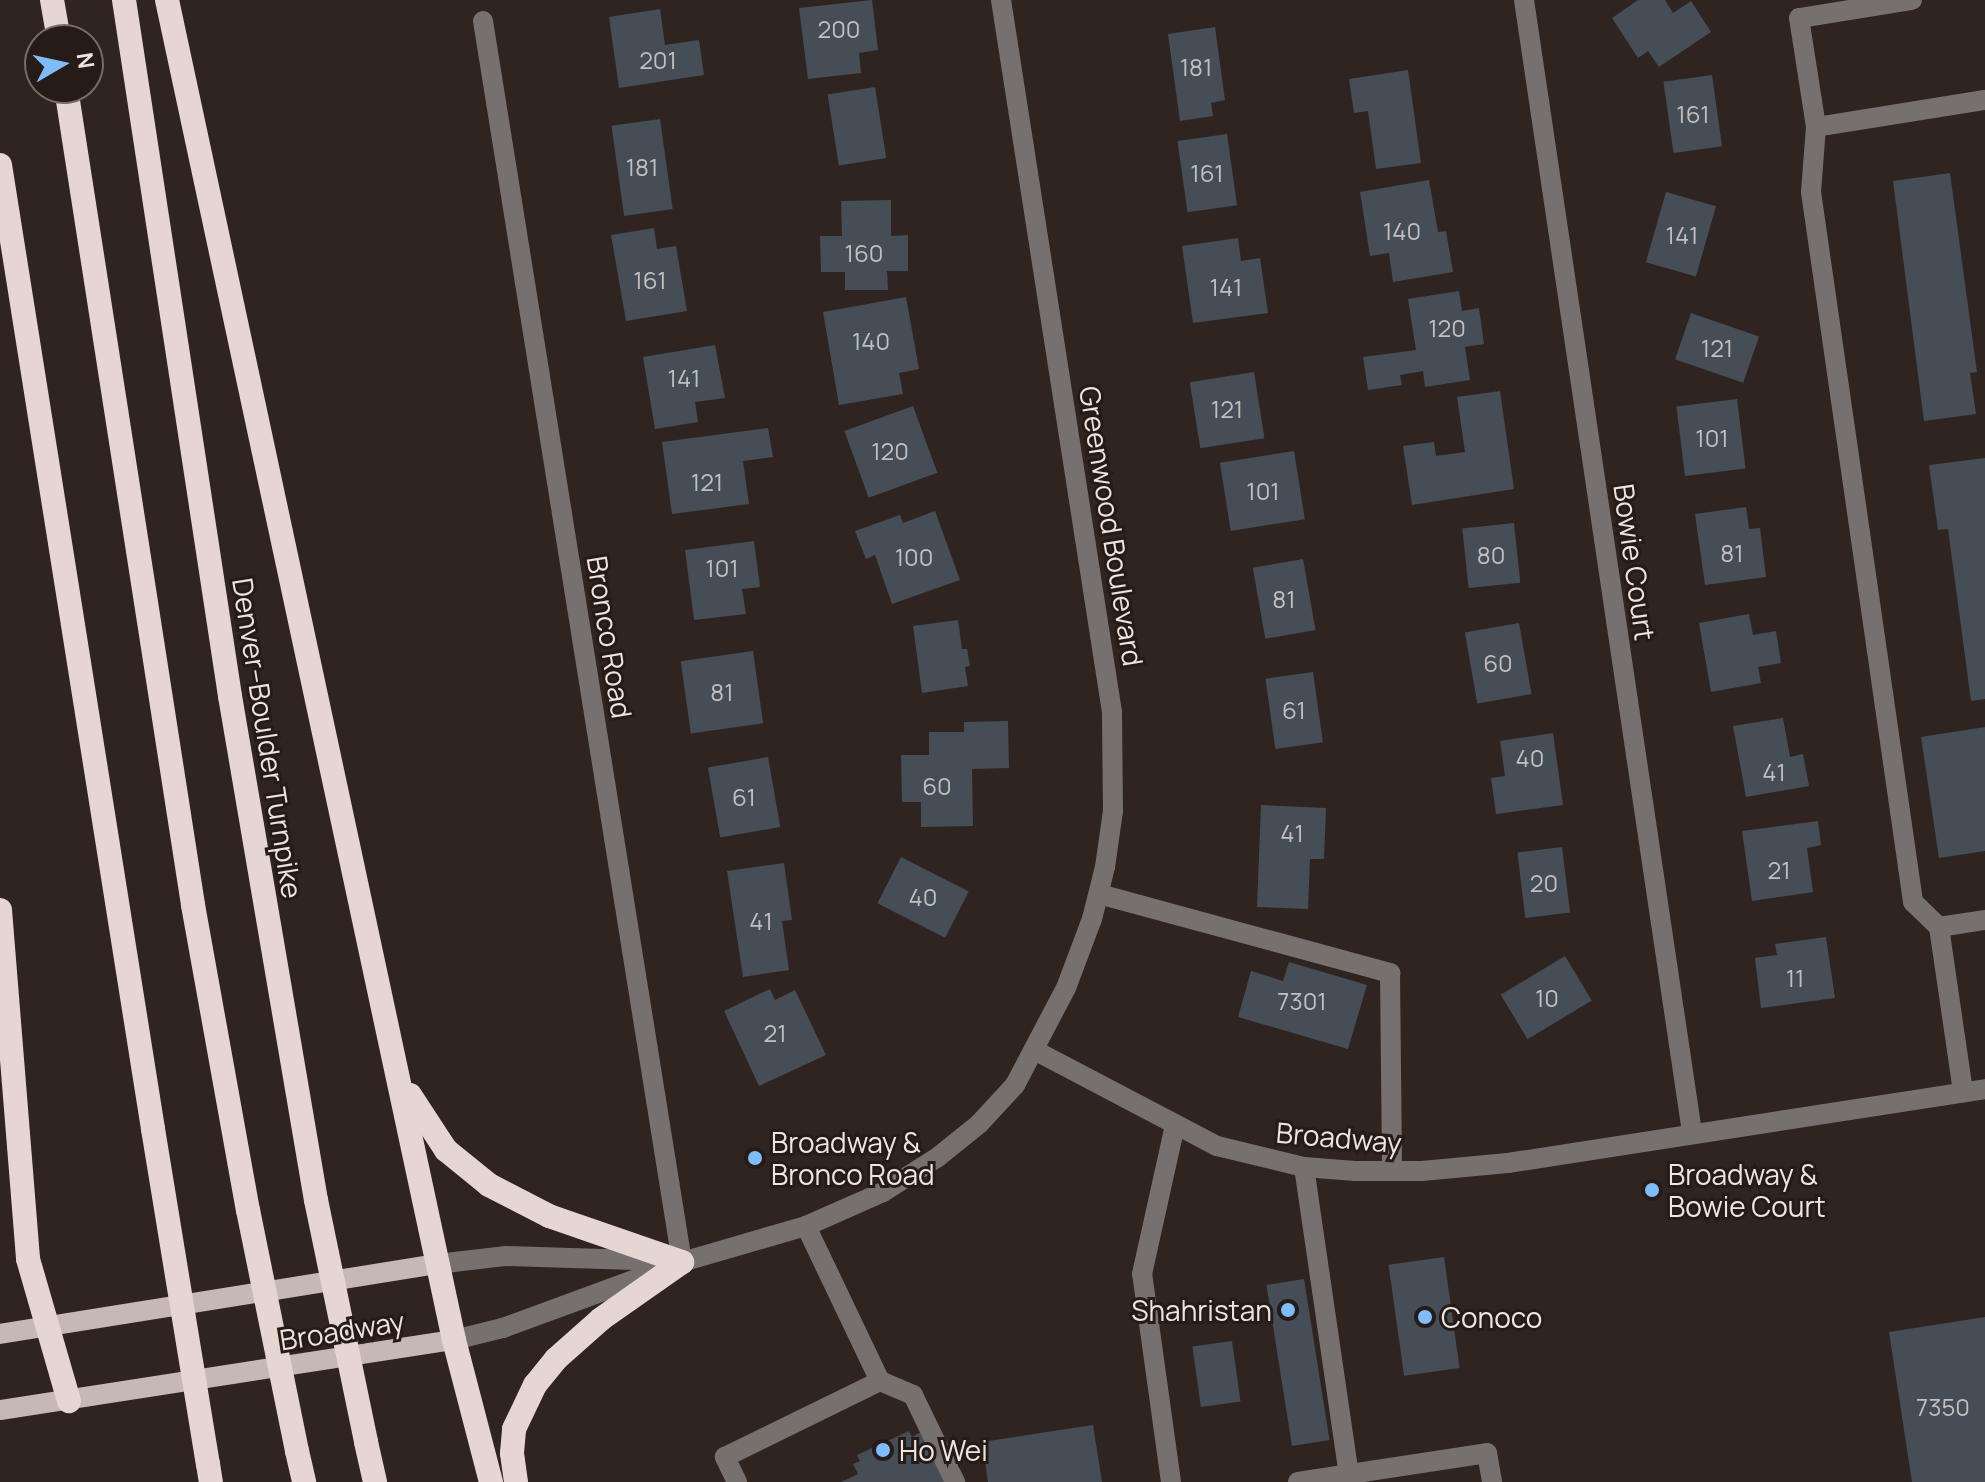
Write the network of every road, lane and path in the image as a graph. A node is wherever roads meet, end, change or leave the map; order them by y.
1 (52, 0) edge
2 (124, 0) edge
3 (167, 0) edge
4 (1001, 0) edge
5 (1524, 0) edge
6 (1912, 0) edge
7 (483, 21) dead end
8 (56, 24) edge
9 (1985, 100) edge
10 (68, 104) edge
11 (1816, 127) junction
12 (0, 165) edge
13 (1099, 894) junction
14 (0, 910) edge
15 (1985, 920) edge
16 (1939, 927) junction
17 (1036, 1051) junction
18 (13, 1052) junction
19 (393, 1053) junction
20 (1985, 1089) edge
21 (1963, 1092) junction
22 (1175, 1125) junction
23 (1692, 1132) junction
24 (0, 1152) edge
25 (1304, 1167) junction
26 (1392, 1171) junction
27 (806, 1226) junction
28 (682, 1262) junction
29 (437, 1264) junction
30 (46, 1326) junction
31 (0, 1334) edge
32 (454, 1340) junction
33 (880, 1381) junction
34 (69, 1401) junction
35 (0, 1410) edge
36 (1349, 1474) junction
37 (210, 1476) edge
38 (304, 1482) edge
39 (375, 1482) edge
40 (491, 1482) edge
41 (516, 1482) edge
42 (737, 1482) edge
43 (955, 1482) edge
44 (1171, 1482) edge
45 (1298, 1482) edge
46 (1492, 1482) edge

1 - 8 highway
2 - 39 highway, Denver–Boulder Turnpike, bridge
3 - 19 highway
4 - 13 street, Greenwood Boulevard
5 - 23 street, Bowie Court
6 - 11 street
7 - 28 street, Bronco Road
9 - 11 street
10 - 38 highway, bridge
11 - 16 street
12 - 37 highway, bridge
13 - 17 street, Greenwood Boulevard
13 - 26 street
14 - 18 highway
15 - 16 street
16 - 21 street
17 - 22 street, Broadway
17 - 27 street, Broadway
18 - 24 highway
18 - 30 highway
19 - 28 highway
19 - 29 highway
20 - 21 street, Broadway
21 - 23 street, Broadway
22 - 25 street, Broadway
22 - 44 street
23 - 26 street, Broadway
25 - 26 street, Broadway
25 - 36 street
27 - 28 street, Broadway
27 - 33 street
28 - 29 street, Broadway
28 - 32 street, Broadway
28 - 41 highway
29 - 30 main road, Broadway
29 - 32 highway
30 - 31 main road, Broadway
30 - 34 highway
32 - 34 main road, Broadway
32 - 40 highway
33 - 42 street
33 - 43 street
34 - 35 main road, Broadway
36 - 45 street
36 - 46 street

